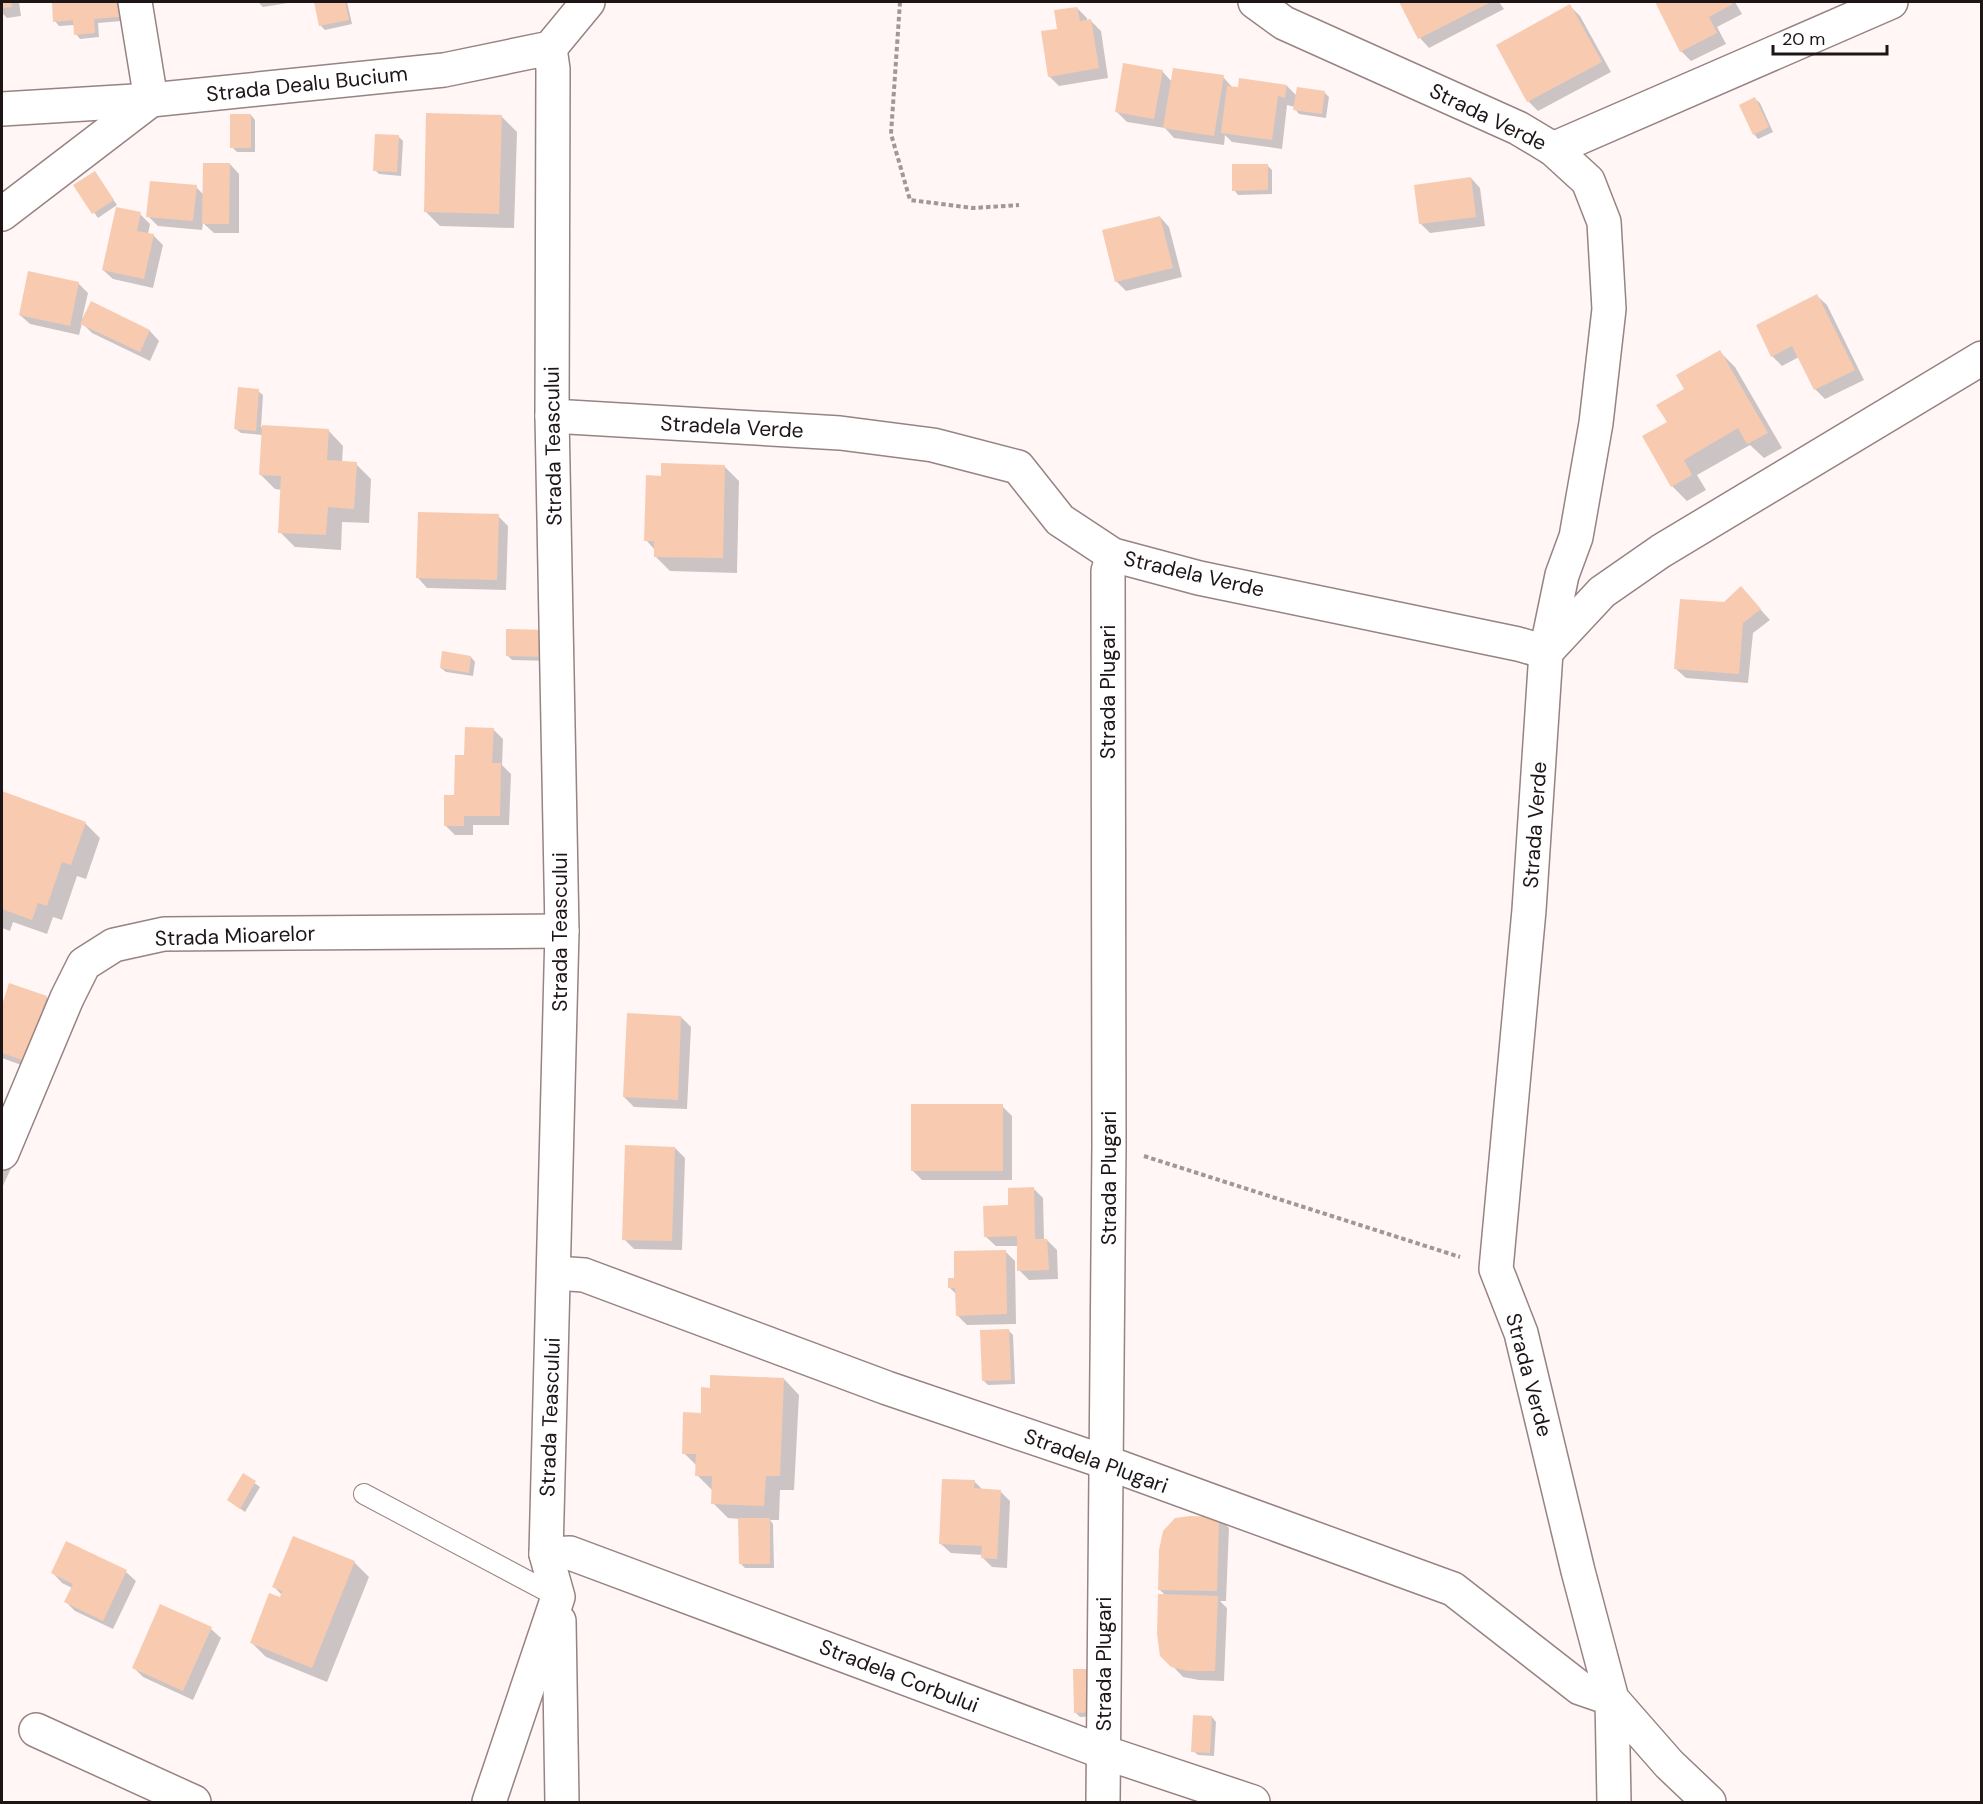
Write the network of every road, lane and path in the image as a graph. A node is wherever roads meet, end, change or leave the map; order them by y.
1 (135, 2) edge
2 (588, 2) edge
3 (900, 2) edge
4 (1255, 2) edge
5 (1891, 2) edge
6 (550, 48) junction
7 (151, 100) junction
8 (2, 109) edge
9 (1553, 149) junction
10 (1019, 205) dead end
11 (2, 214) edge
12 (1982, 358) edge
13 (552, 417) junction
14 (1113, 555) junction
15 (1546, 652) junction
16 (562, 931) junction
17 (1109, 1145) junction
18 (2, 1153) edge
19 (1496, 1269) junction
20 (555, 1273) junction
21 (1105, 1462) junction
22 (364, 1494) dead end
23 (546, 1554) junction
24 (558, 1597) junction
25 (1612, 1699) junction
26 (36, 1730) dead end
27 (1103, 1752) junction
28 (194, 1803) edge
29 (489, 1803) edge
30 (562, 1803) edge
31 (1103, 1803) edge
32 (1253, 1803) edge
33 (1614, 1803) edge
34 (1709, 1803) edge

1 - 7 street
2 - 6 street
3 - 10 path
4 - 9 street, Strada Verde
5 - 9 street
6 - 7 street, Strada Dealu Bucium
6 - 13 street, Strada Teascului
7 - 8 street, Strada Dealu Bucium
7 - 11 street
9 - 15 street, Strada Verde
12 - 15 street
13 - 14 street, Stradela Verde
13 - 16 street, Strada Teascului
14 - 15 street, Stradela Verde
14 - 17 street, Strada Plugari
15 - 19 street, Strada Verde
16 - 18 street, Strada Mioarelor
16 - 20 street, Strada Teascului
17 - 19 path
17 - 21 street, Strada Plugari
19 - 25 street, Strada Verde
20 - 21 street, Stradela Plugari
20 - 23 street, Strada Teascului
21 - 25 street, Stradela Plugari
21 - 27 street, Strada Plugari
22 - 24 lane
23 - 24 street, Strada Teascului
23 - 27 street, Stradela Corbului
24 - 29 street
24 - 30 street, Strada Teascului
25 - 33 street
25 - 34 street, Strada Verde
26 - 28 street
27 - 31 street, Strada Plugari
27 - 32 street, Stradela Corbului

